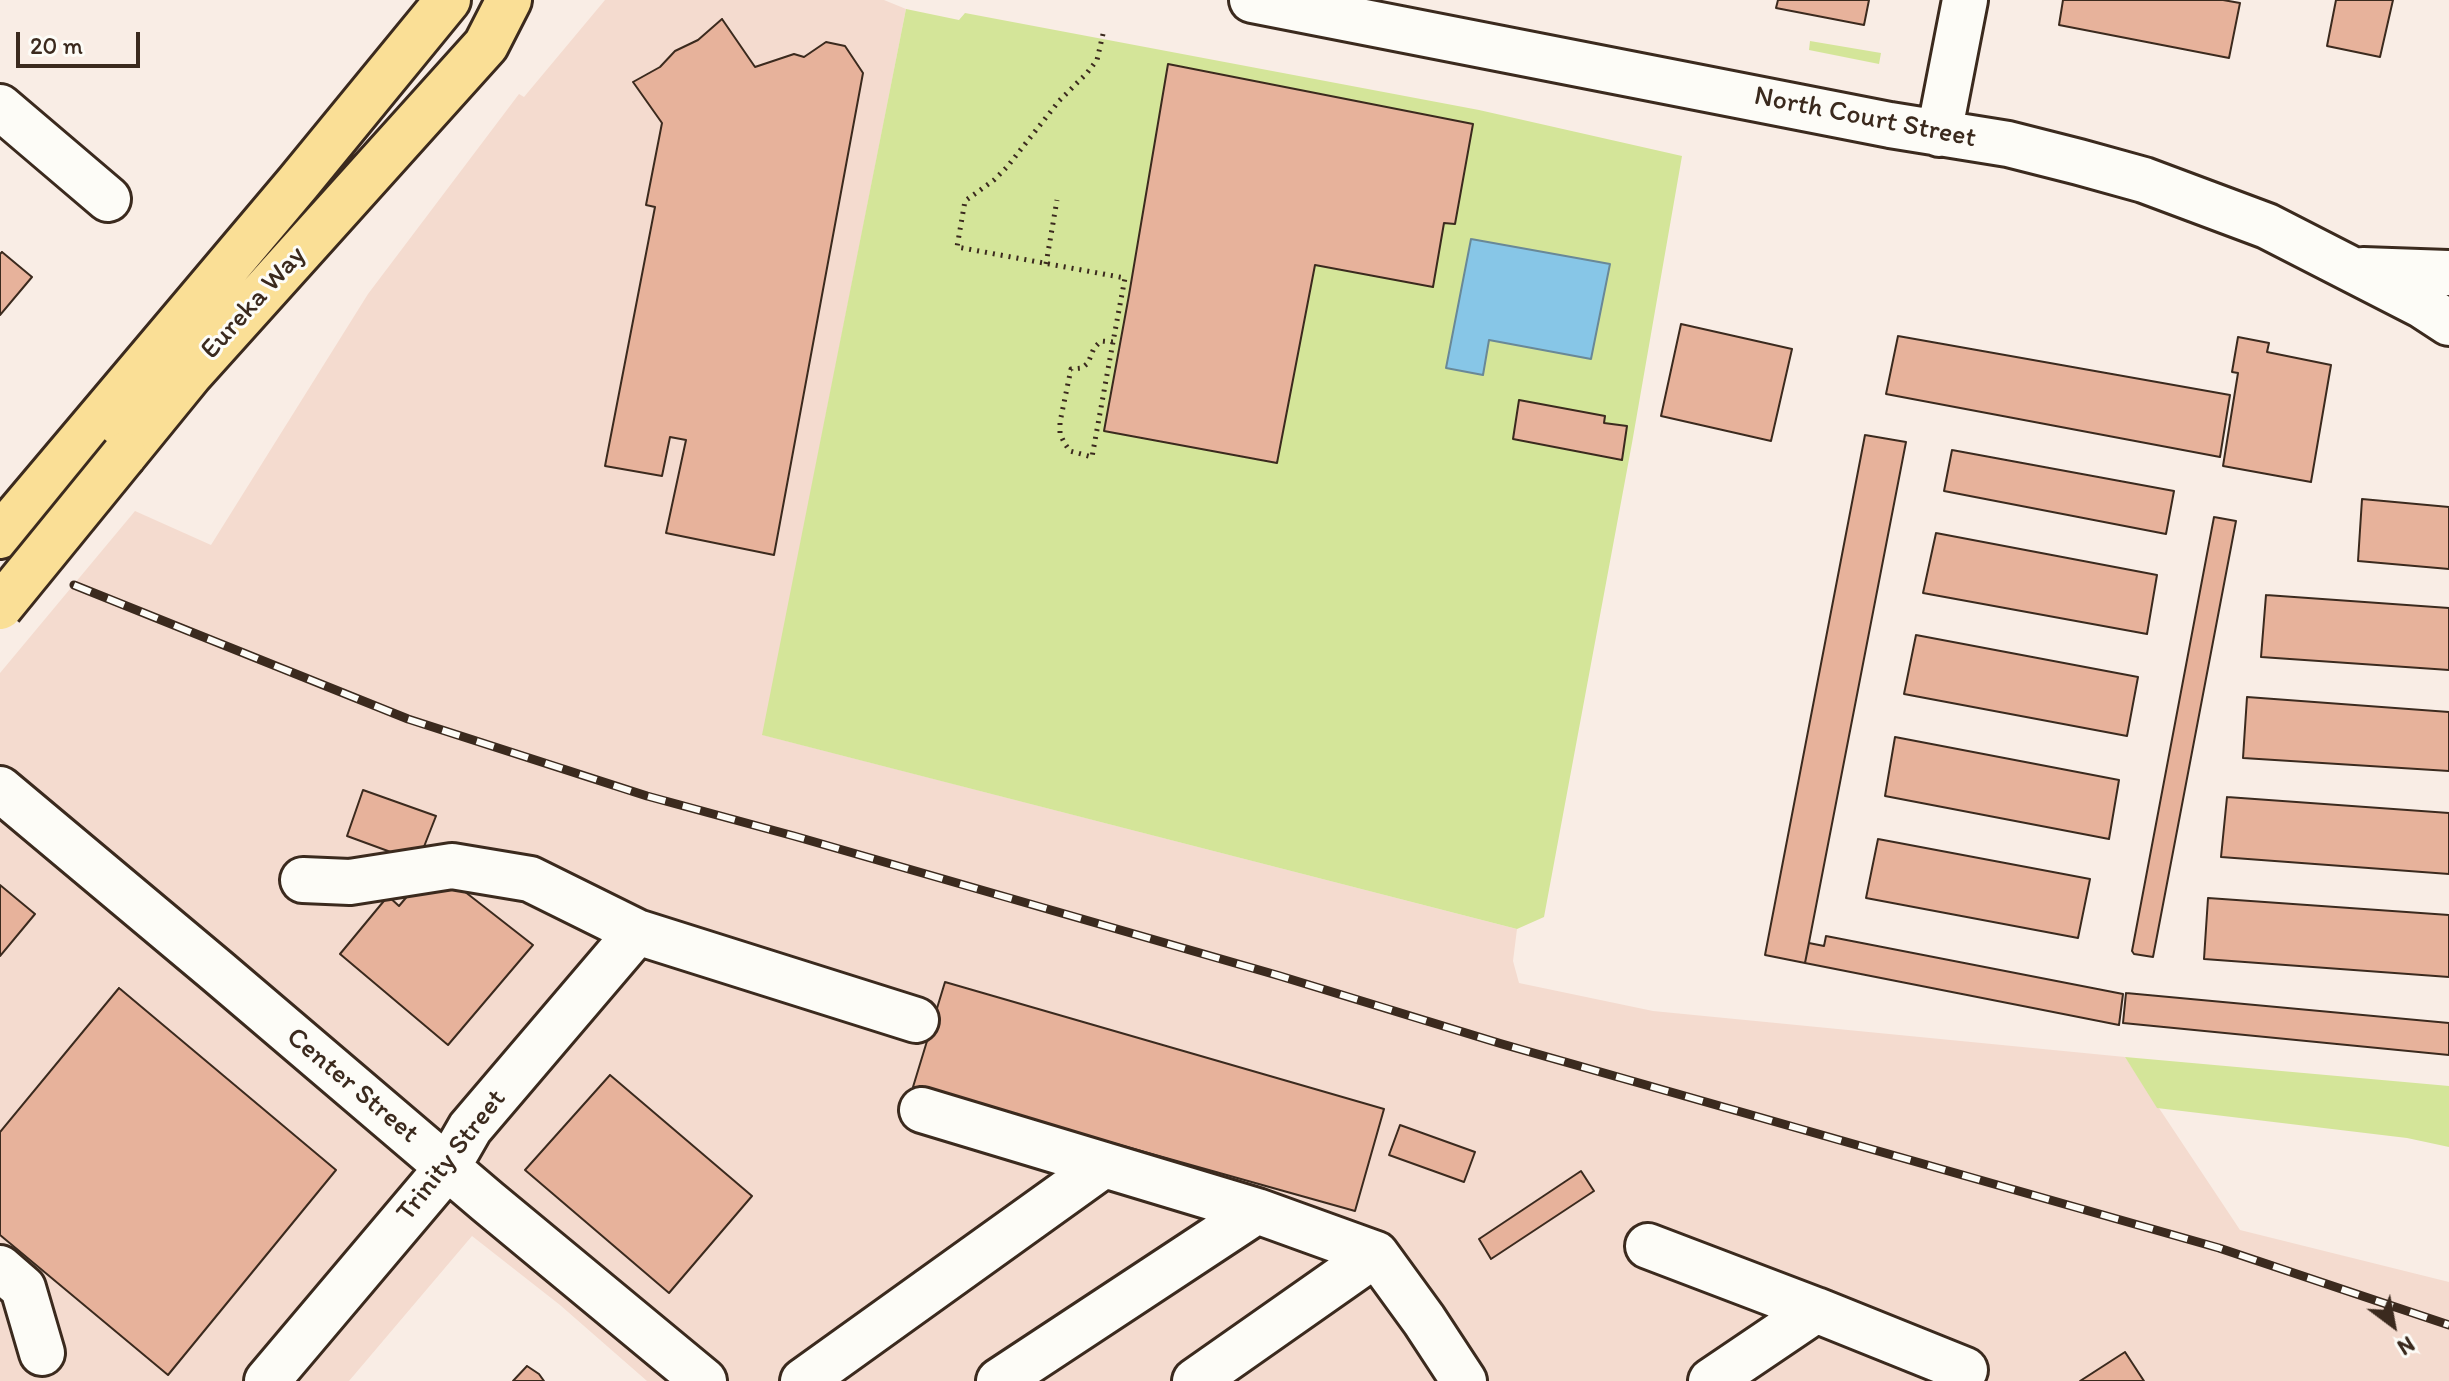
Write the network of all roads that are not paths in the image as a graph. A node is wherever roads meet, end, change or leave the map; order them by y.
1 (509, 0) edge
2 (1252, 0) edge
3 (1965, 0) edge
4 (441, 2) edge
5 (0, 107) edge
6 (1939, 134) junction
7 (108, 199) dead end
8 (2353, 270) junction
9 (2449, 273) edge
10 (2449, 323) edge
11 (0, 536) edge
12 (0, 607) edge
13 (0, 789) edge
14 (303, 880) dead end
15 (637, 932) junction
16 (916, 1020) dead end
17 (922, 1110) dead end
18 (1104, 1165) junction
19 (447, 1168) junction
20 (1257, 1211) junction
21 (1648, 1246) dead end
22 (1376, 1254) junction
23 (0, 1268) edge
24 (1816, 1310) junction
25 (42, 1353) dead end
26 (1965, 1370) dead end
27 (267, 1381) edge
28 (704, 1381) edge
29 (803, 1381) edge
30 (999, 1381) edge
31 (1195, 1381) edge
32 (1464, 1381) edge
33 (1711, 1381) edge

1 - 12 highway, Eureka Way, bridge
2 - 6 street, North Court Street
3 - 6 street
4 - 11 highway, Eureka Way
5 - 7 street
6 - 8 street, North Court Street
8 - 9 street
8 - 10 street, North Court Street
13 - 19 street, Center Street
14 - 15 street
15 - 16 street
15 - 19 street, Trinity Street
17 - 18 street
18 - 20 street
18 - 29 street
19 - 27 street, Trinity Street
19 - 28 street, Center Street
20 - 22 street
20 - 30 street
21 - 24 street
22 - 31 street
22 - 32 street
23 - 25 street
24 - 26 street
24 - 33 street

